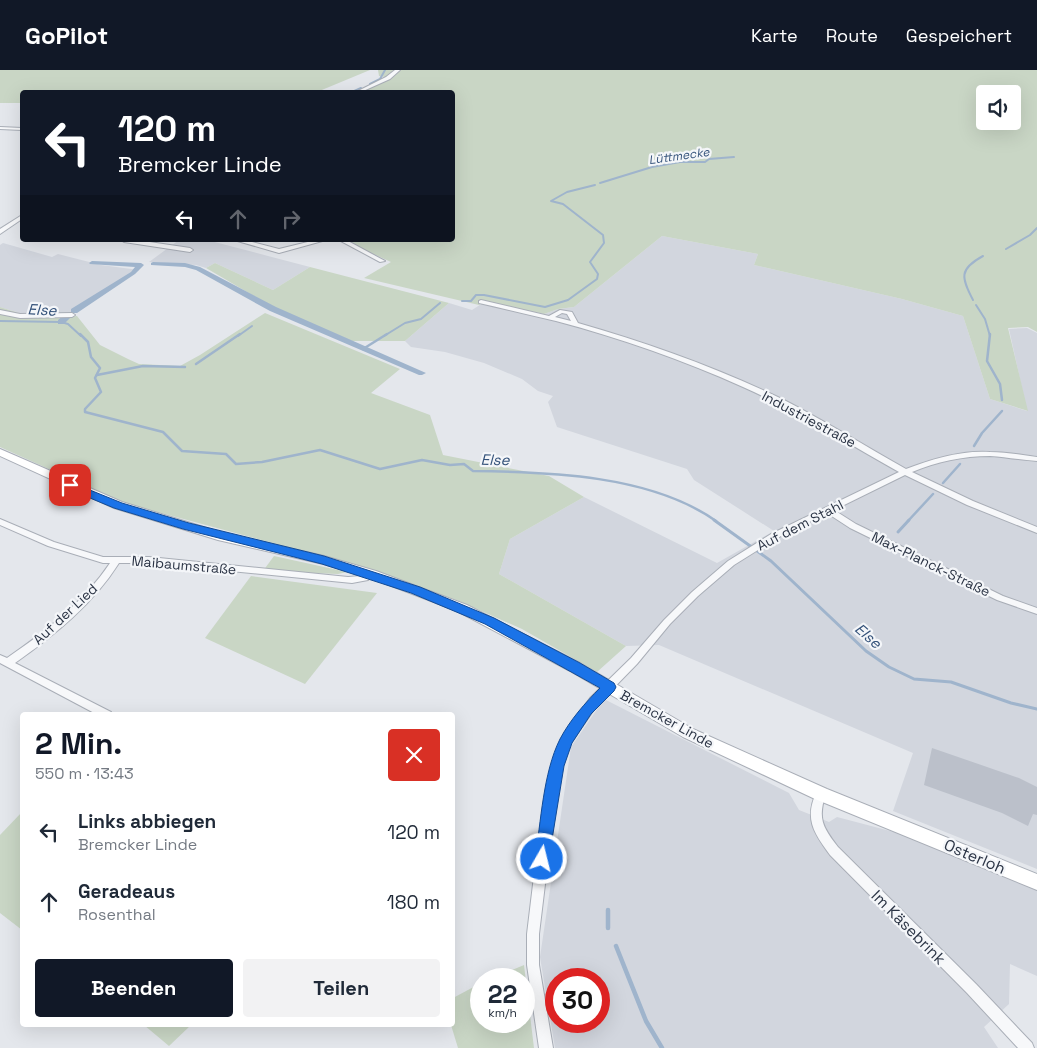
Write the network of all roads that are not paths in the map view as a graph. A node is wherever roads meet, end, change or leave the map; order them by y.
1 (398, 70) edge
2 (362, 90) edge
3 (0, 128) edge
4 (20, 129) edge
5 (20, 218) edge
6 (12, 224) junction
7 (20, 225) edge
8 (0, 232) edge
9 (137, 242) edge
10 (245, 242) edge
11 (315, 242) edge
12 (346, 242) edge
13 (190, 250) dead end
14 (382, 261) dead end
15 (481, 302) dead end
16 (0, 312) edge
17 (72, 315) dead end
18 (0, 452) edge
19 (1037, 459) edge
20 (905, 472) junction
21 (829, 511) junction
22 (0, 522) edge
23 (1037, 530) edge
24 (116, 561) junction
25 (372, 574) junction
26 (1037, 611) edge
27 (4, 661) edge
28 (609, 687) junction
29 (101, 712) edge
30 (821, 794) junction
31 (913, 830) joint
32 (1037, 882) edge
33 (546, 1048) edge
34 (1027, 1048) edge

1 - 2 street
3 - 4 street
5 - 6 street
6 - 7 street
6 - 8 street
9 - 13 street
10 - 11 street
12 - 14 street
15 - 20 street, Industriestraße
16 - 17 street
18 - 25 main road, Bremcker Linde
19 - 20 street, Auf dem Stahl
20 - 21 street, Auf dem Stahl
20 - 23 street, Industriestraße
21 - 26 street, Max-Planck-Straße
21 - 28 street, Auf dem Stahl
22 - 24 street, Maibaumstraße
24 - 25 street, Maibaumstraße
24 - 27 street, Auf der Lied
25 - 28 main road, Bremcker Linde
27 - 29 street, Auf der Lied
28 - 30 main road, Bremcker Linde
28 - 33 street
30 - 31 main road, Bremcker Linde
30 - 34 street, Im Käsebrink
31 - 32 main road, Osterloh

